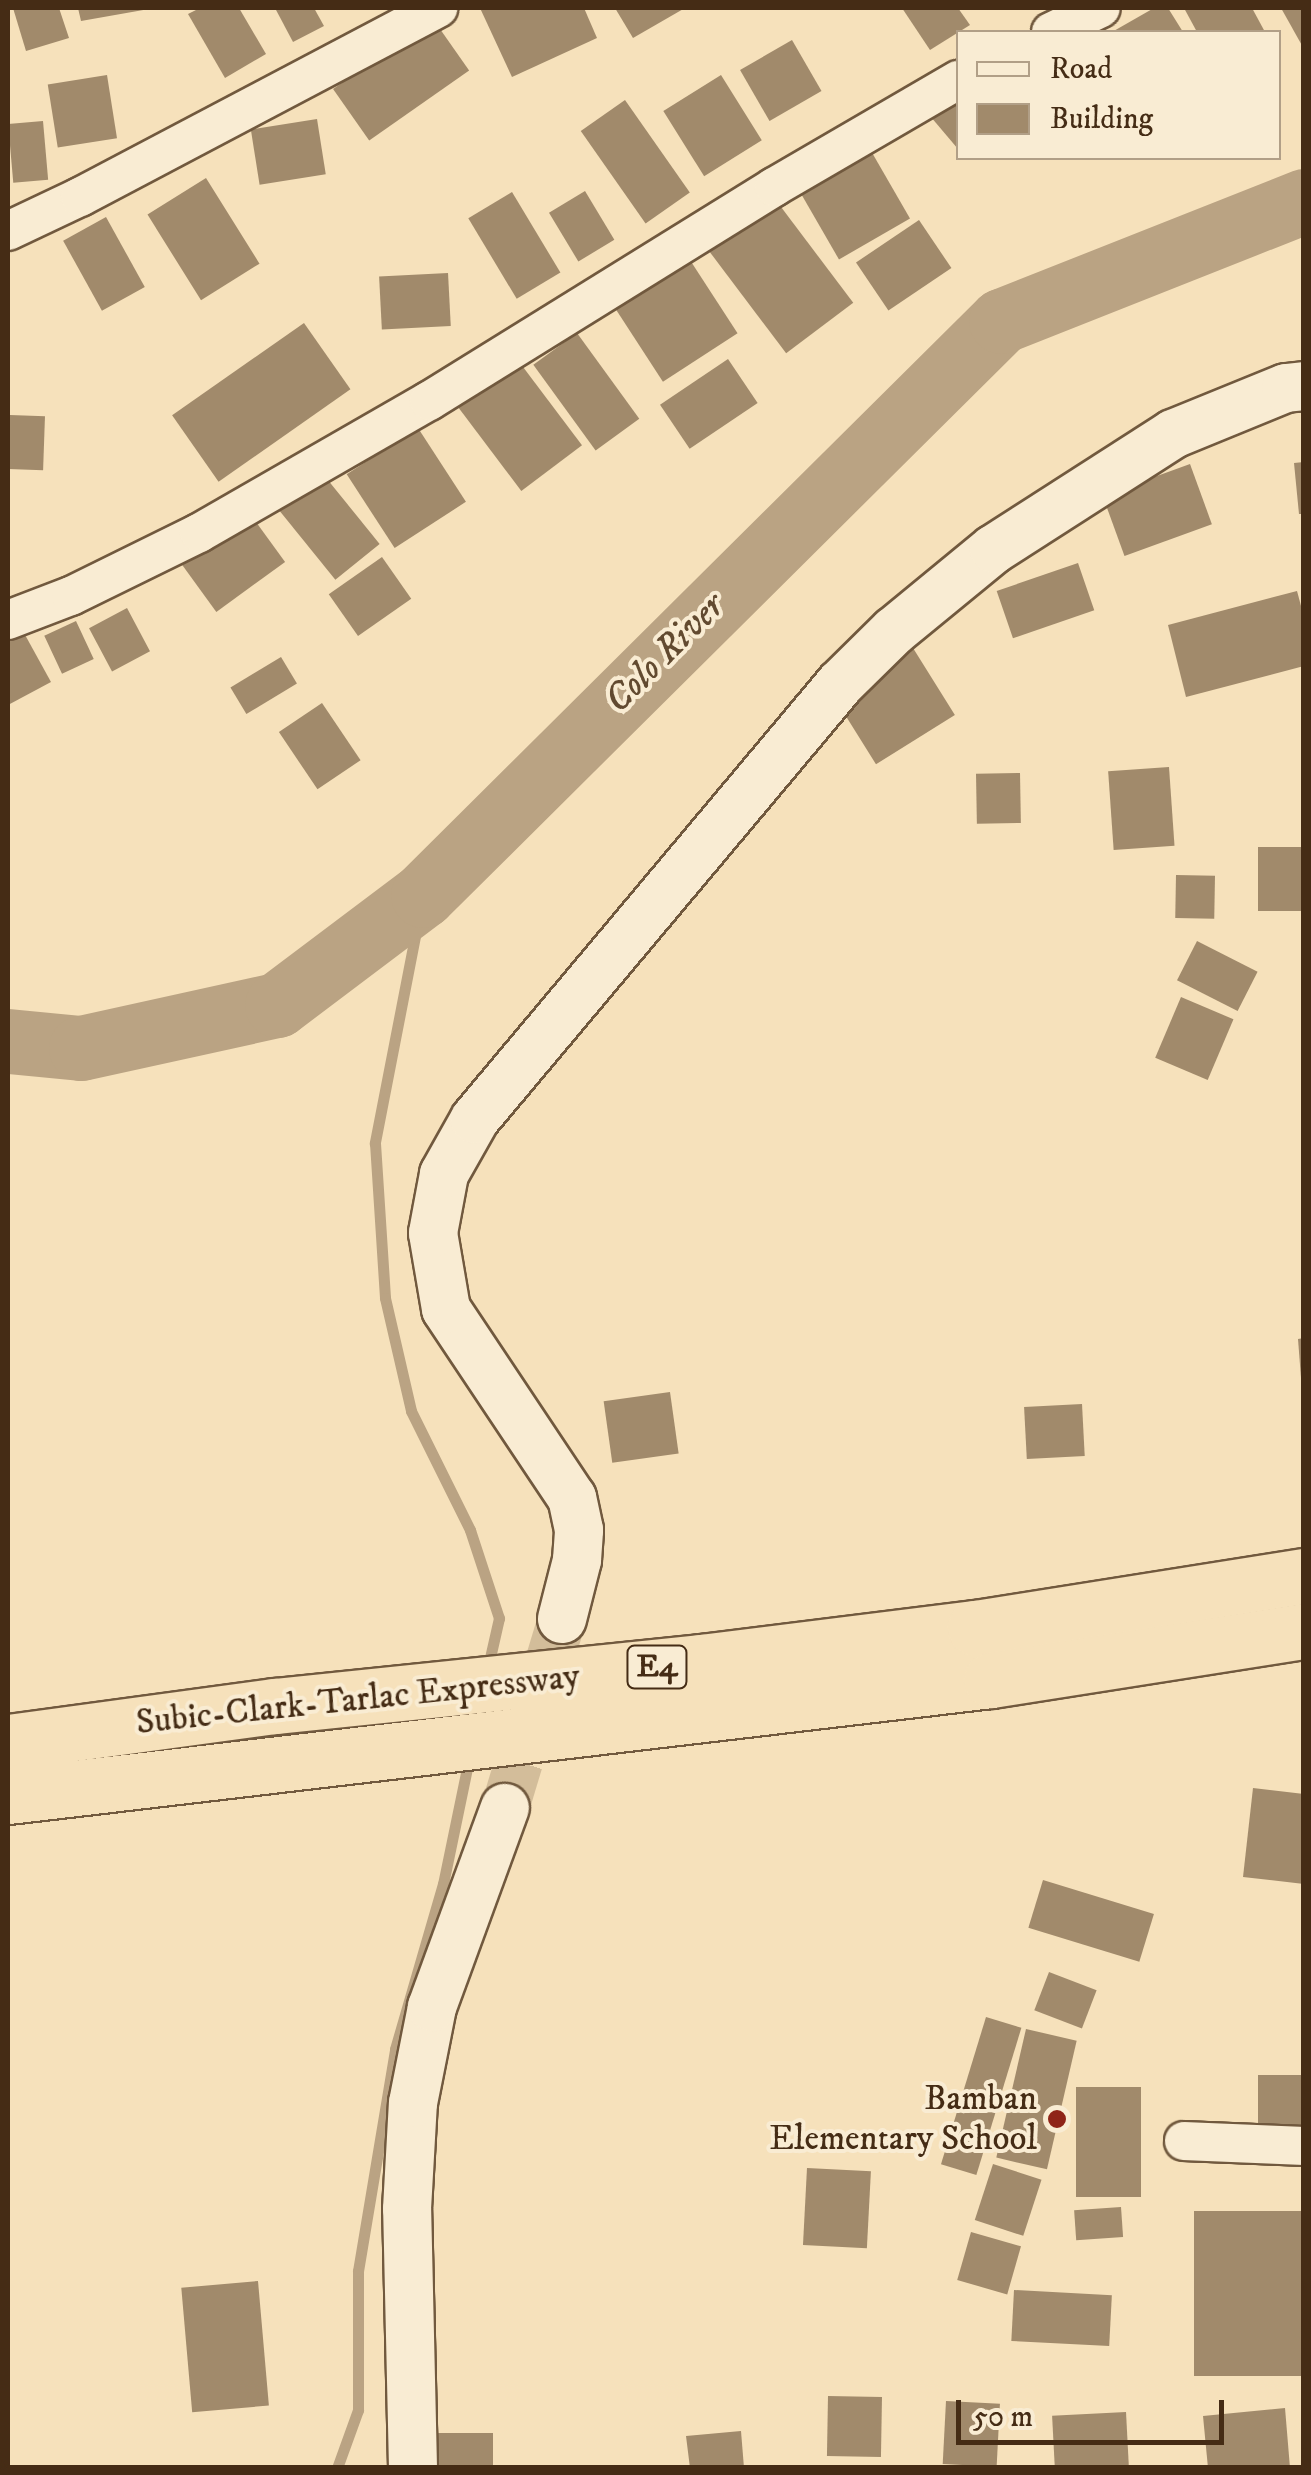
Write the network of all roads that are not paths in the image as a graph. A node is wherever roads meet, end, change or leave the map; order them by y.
1 (438, 8) edge
2 (1100, 8) edge
3 (1054, 30) edge
4 (956, 81) edge
5 (8, 231) edge
6 (1304, 386) edge
7 (8, 620) edge
8 (1304, 1576) edge
9 (562, 1619) tunnel mouth
10 (1304, 1631) edge
11 (8, 1742) edge
12 (8, 1796) edge
13 (505, 1808) tunnel mouth
14 (1184, 2141) dead end
15 (1304, 2146) edge
16 (413, 2468) edge

1 - 5 street
2 - 3 street
4 - 7 street
6 - 9 street
8 - 11 highway, Subic-Clark-Tarlac Expressway / E4
10 - 12 highway, Subic-Clark-Tarlac Expressway / E4
13 - 16 street
14 - 15 street

